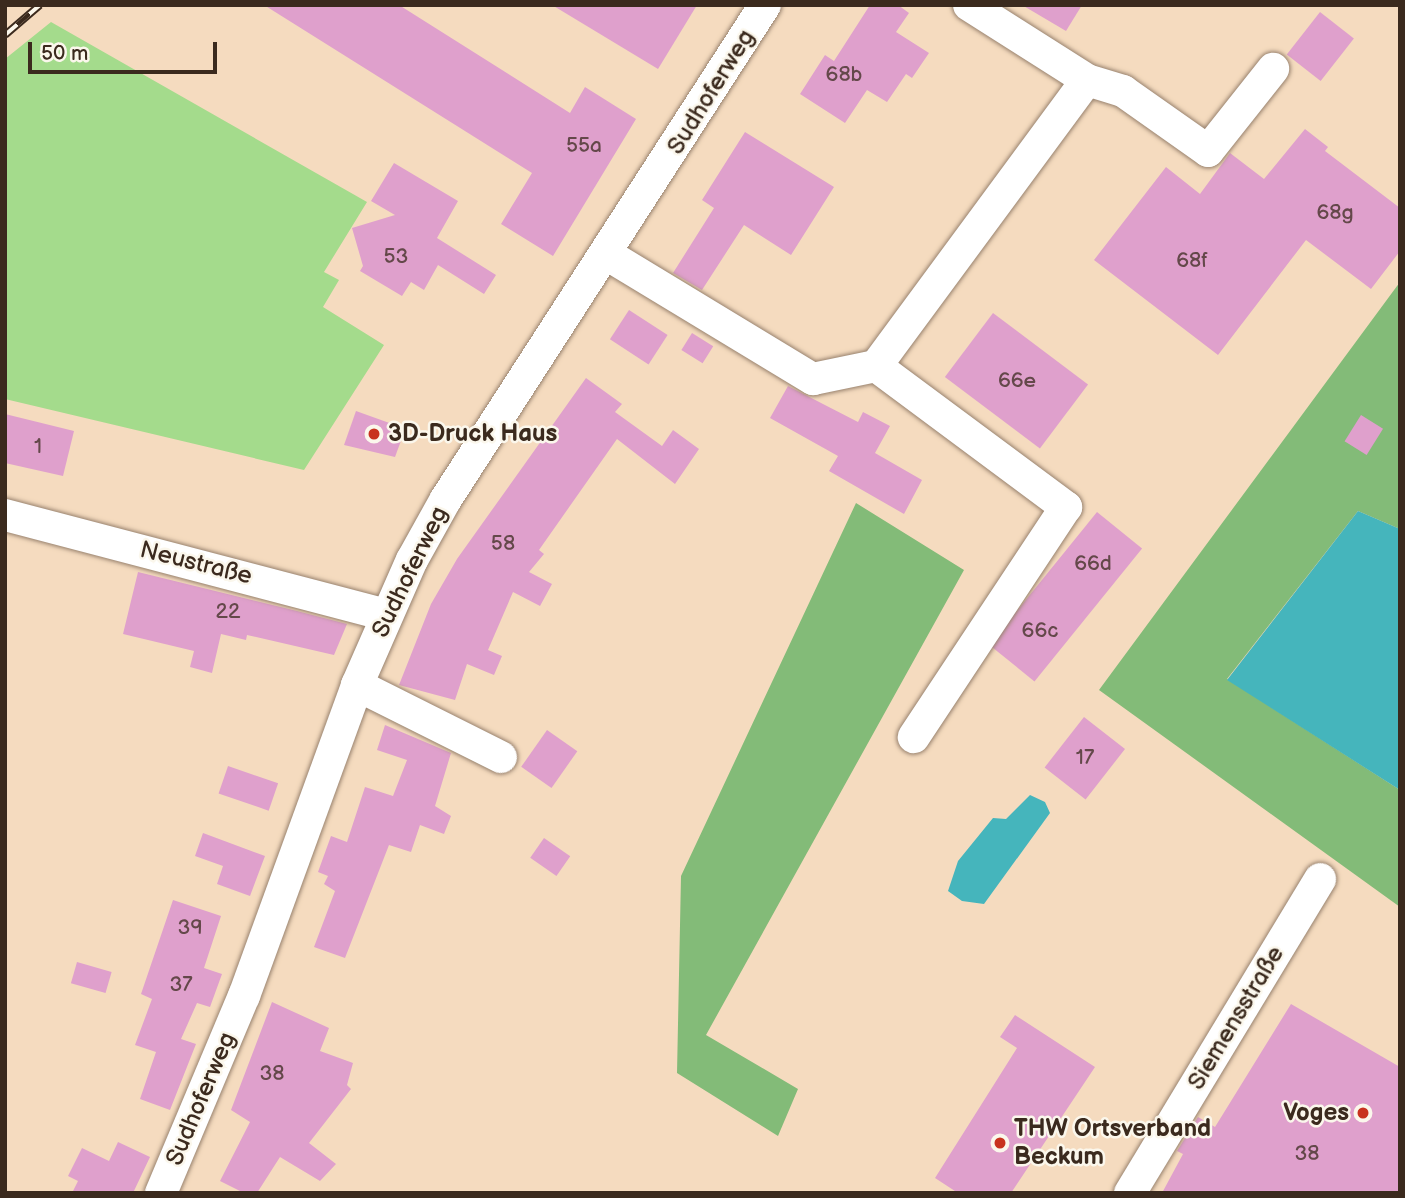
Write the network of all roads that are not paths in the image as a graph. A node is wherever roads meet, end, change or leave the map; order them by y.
1 (765, 5) edge
2 (970, 5) edge
3 (1273, 69) dead end
4 (1087, 80) junction
5 (608, 255) junction
6 (876, 366) junction
7 (5, 515) edge
8 (386, 615) junction
9 (357, 685) junction
10 (914, 737) dead end
11 (501, 757) dead end
12 (1320, 880) dead end
13 (161, 1193) edge
14 (1130, 1193) edge

1 - 5 street, Sudhoferweg
2 - 4 street
3 - 4 street
4 - 6 street
5 - 6 street
5 - 8 street, Sudhoferweg
6 - 10 street
7 - 8 street, Neustraße
8 - 9 street, Sudhoferweg
9 - 11 street
9 - 13 street, Sudhoferweg
12 - 14 street, Siemensstraße

